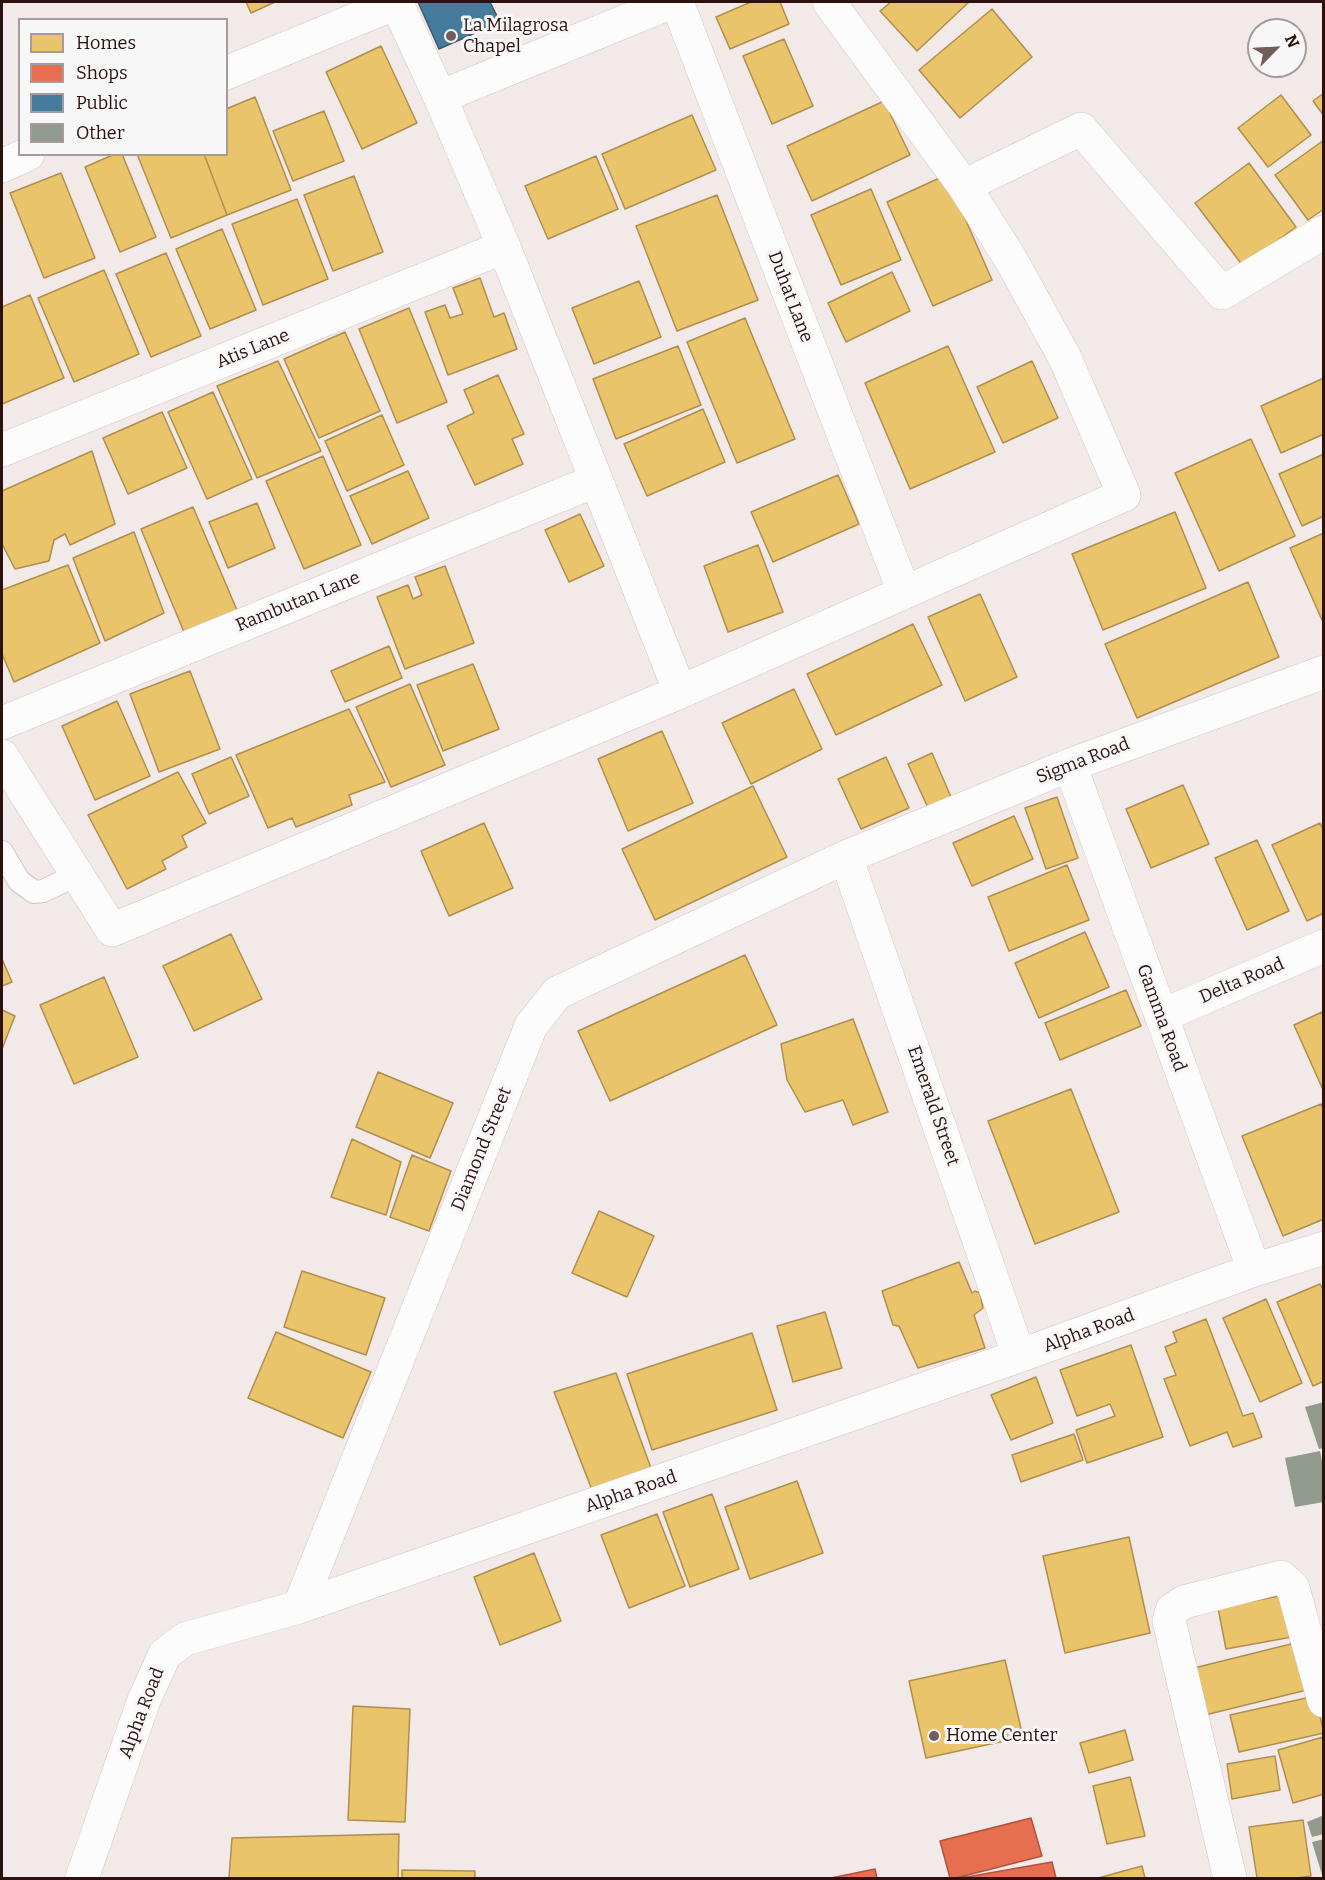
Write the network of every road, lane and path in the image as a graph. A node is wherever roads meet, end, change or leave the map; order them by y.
1 (396, 2) edge
2 (672, 2) edge
3 (677, 2) edge
4 (830, 2) edge
5 (228, 72) edge
6 (440, 97) junction
7 (24, 156) edge
8 (2, 166) edge
9 (964, 186) junction
10 (1323, 232) edge
11 (504, 247) junction
12 (2, 450) edge
13 (595, 481) junction
14 (904, 592) junction
15 (1323, 672) edge
16 (680, 692) junction
17 (2, 723) edge
18 (2, 756) edge
19 (1070, 765) junction
20 (2, 852) edge
21 (846, 857) junction
22 (77, 875) junction
23 (1323, 946) edge
24 (1161, 1016) junction
25 (1323, 1248) edge
26 (1254, 1270) junction
27 (1019, 1356) junction
28 (299, 1607) junction
29 (1323, 1701) edge
30 (82, 1878) edge
31 (1230, 1878) edge

1 - 5 street
1 - 6 street
2 - 6 street
3 - 14 street, Duhat Lane
4 - 9 street
6 - 11 street
7 - 8 street
9 - 10 street
9 - 14 street
11 - 12 street, Atis Lane
11 - 13 street
13 - 16 street
13 - 17 street, Rambutan Lane
14 - 16 street
15 - 19 street, Sigma Road
16 - 22 street
18 - 22 street
19 - 21 street, Sigma Road
19 - 24 street, Gamma Road
20 - 22 lane
21 - 27 street, Emerald Street
21 - 28 street, Diamond Street
23 - 24 street, Delta Road
24 - 26 street, Gamma Road
25 - 26 street, Alpha Road
26 - 27 street, Alpha Road
27 - 28 street, Alpha Road
28 - 30 street, Alpha Road
29 - 31 street

